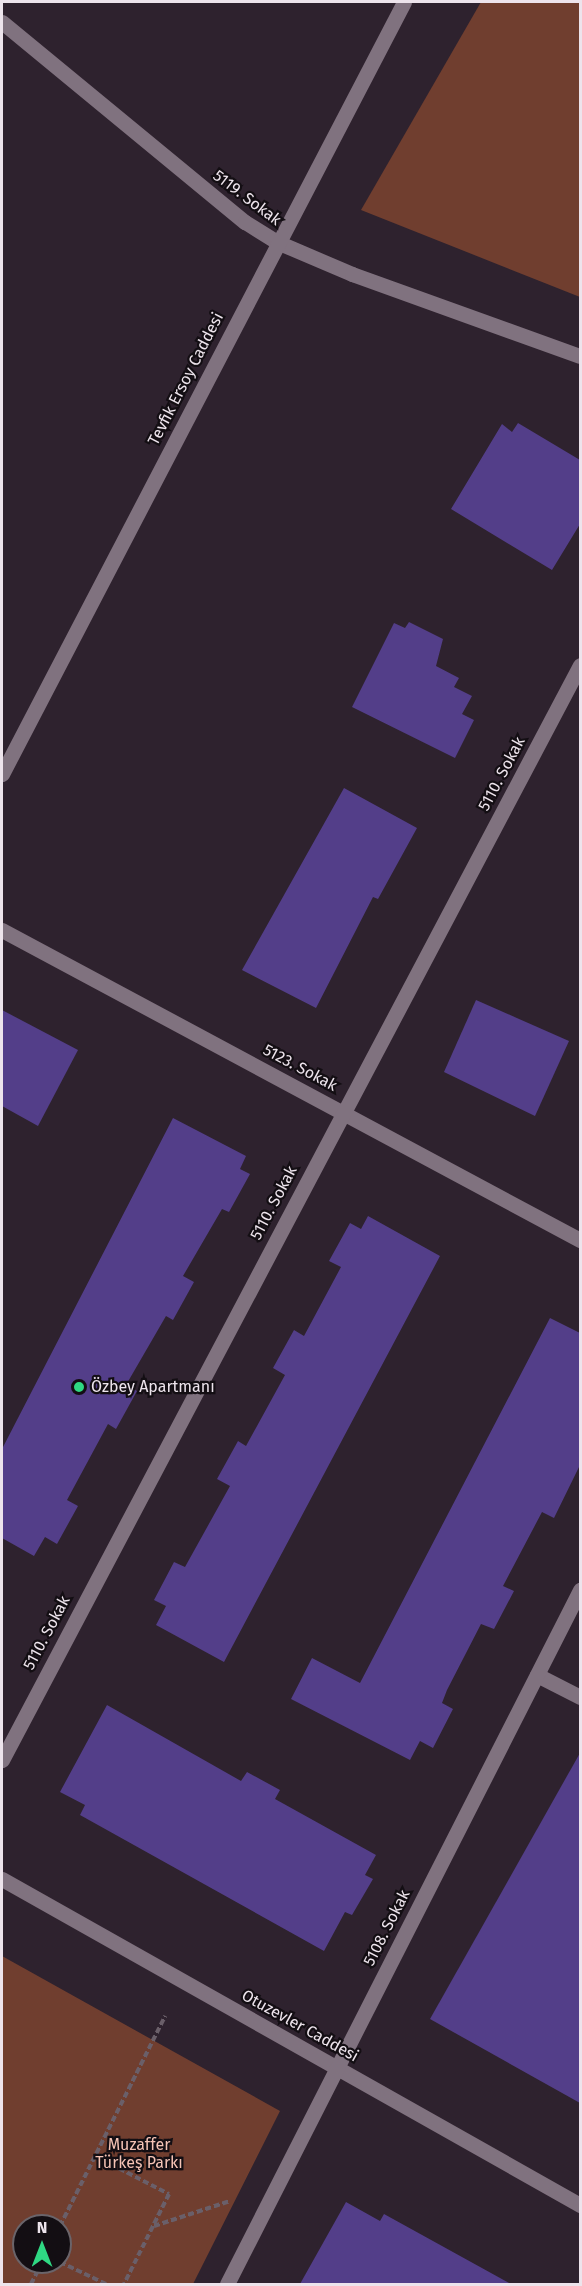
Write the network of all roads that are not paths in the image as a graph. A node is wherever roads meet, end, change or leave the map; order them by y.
1 (404, 2) edge
2 (2, 22) edge
3 (277, 242) junction
4 (580, 356) edge
5 (580, 665) edge
6 (2, 774) edge
7 (2, 930) edge
8 (342, 1112) junction
9 (580, 1240) edge
10 (580, 1590) edge
11 (537, 1675) junction
12 (580, 1697) edge
13 (2, 1760) edge
14 (2, 1879) edge
15 (335, 2067) junction
16 (580, 2205) edge
17 (227, 2284) edge

1 - 3 street, Tevfik Ersoy Caddesi
2 - 3 street, 5119. Sokak
3 - 4 street, 5119. Sokak
3 - 6 street, Tevfik Ersoy Caddesi
5 - 8 street, 5110. Sokak
7 - 8 street, 5123. Sokak
8 - 9 street, 5123. Sokak
8 - 13 street, 5110. Sokak
10 - 11 street, 5108. Sokak
11 - 12 street
11 - 15 street, 5108. Sokak
14 - 15 street, Otuzevler Caddesi
15 - 16 street, Otuzevler Caddesi
15 - 17 street, 5108. Sokak

